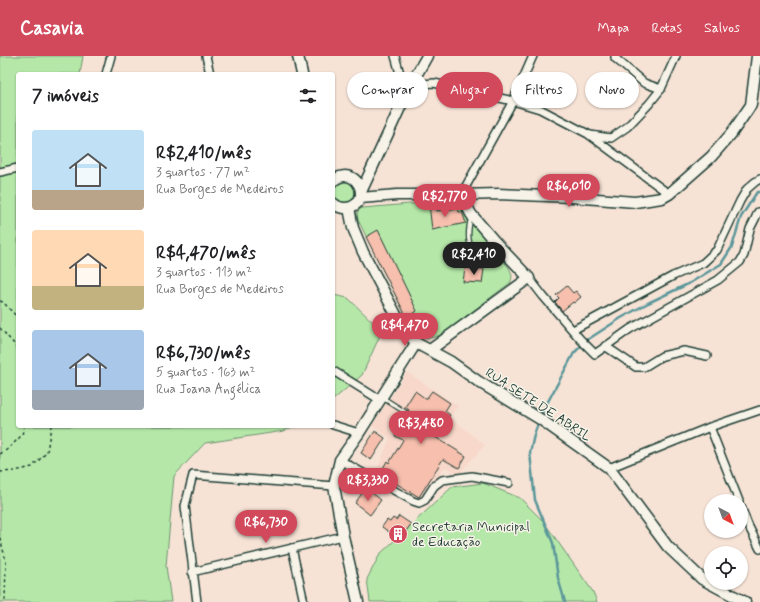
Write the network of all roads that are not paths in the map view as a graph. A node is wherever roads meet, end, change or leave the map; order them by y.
1 (111, 56) edge
2 (206, 56) edge
3 (298, 56) edge
4 (395, 56) edge
5 (427, 56) edge
6 (533, 56) edge
7 (615, 56) edge
8 (676, 56) edge
9 (757, 56) edge
10 (107, 72) edge
11 (210, 72) edge
12 (302, 72) edge
13 (400, 72) edge
14 (418, 72) edge
15 (526, 72) edge
16 (428, 84) edge
17 (661, 89) junction
18 (511, 101) edge
19 (511, 105) edge
20 (400, 108) edge
21 (537, 108) edge
22 (588, 134) junction
23 (375, 160) junction
24 (16, 168) edge
25 (0, 172) edge
26 (335, 179) edge
27 (354, 179) junction
28 (760, 179) edge
29 (669, 194) junction
30 (360, 195) junction
31 (461, 195) junction
32 (335, 204) edge
33 (349, 208) junction
34 (760, 212) edge
35 (471, 214) junction
36 (477, 263) dead end
37 (529, 278) junction
38 (573, 330) junction
39 (416, 343) junction
40 (605, 346) junction
41 (430, 350) junction
42 (707, 356) dead end
43 (335, 372) dead end
44 (381, 399) junction
45 (760, 410) edge
46 (405, 412) dead end
47 (335, 426) edge
48 (710, 427) junction
49 (359, 433) junction
50 (340, 460) junction
51 (609, 468) junction
52 (509, 483) dead end
53 (334, 486) junction
54 (736, 494) edge
55 (748, 525) edge
56 (343, 536) junction
57 (292, 548) junction
58 (760, 549) edge
59 (192, 572) junction
60 (196, 602) edge
61 (304, 602) edge
62 (358, 602) edge
63 (745, 602) edge

1 - 10 street
2 - 11 street
3 - 12 street
4 - 13 street
5 - 14 street
6 - 15 street
7 - 17 street
8 - 17 street
9 - 29 street
16 - 18 street
17 - 22 street
19 - 31 street
20 - 23 street
21 - 22 street
22 - 29 street
23 - 27 street
23 - 30 street
24 - 25 street
26 - 27 street
27 - 30 street
28 - 38 street
29 - 31 street
30 - 31 street
30 - 33 street
31 - 35 street
32 - 33 street
33 - 39 street, RUA SETE DE ABRIL
34 - 40 street
35 - 36 lane
35 - 37 street
37 - 38 street
37 - 41 street
38 - 40 street
39 - 41 street, RUA SETE DE ABRIL
39 - 44 street
40 - 42 street
41 - 51 street, RUA SETE DE ABRIL
43 - 44 street
44 - 46 lane
44 - 49 street
45 - 48 street
47 - 49 street
48 - 51 street
48 - 54 street
49 - 50 street
50 - 52 street
50 - 53 street
51 - 63 street, RUA SETE DE ABRIL
53 - 56 street
53 - 59 street
55 - 58 street
56 - 57 street
56 - 62 street
57 - 59 street
57 - 61 street
59 - 60 street

